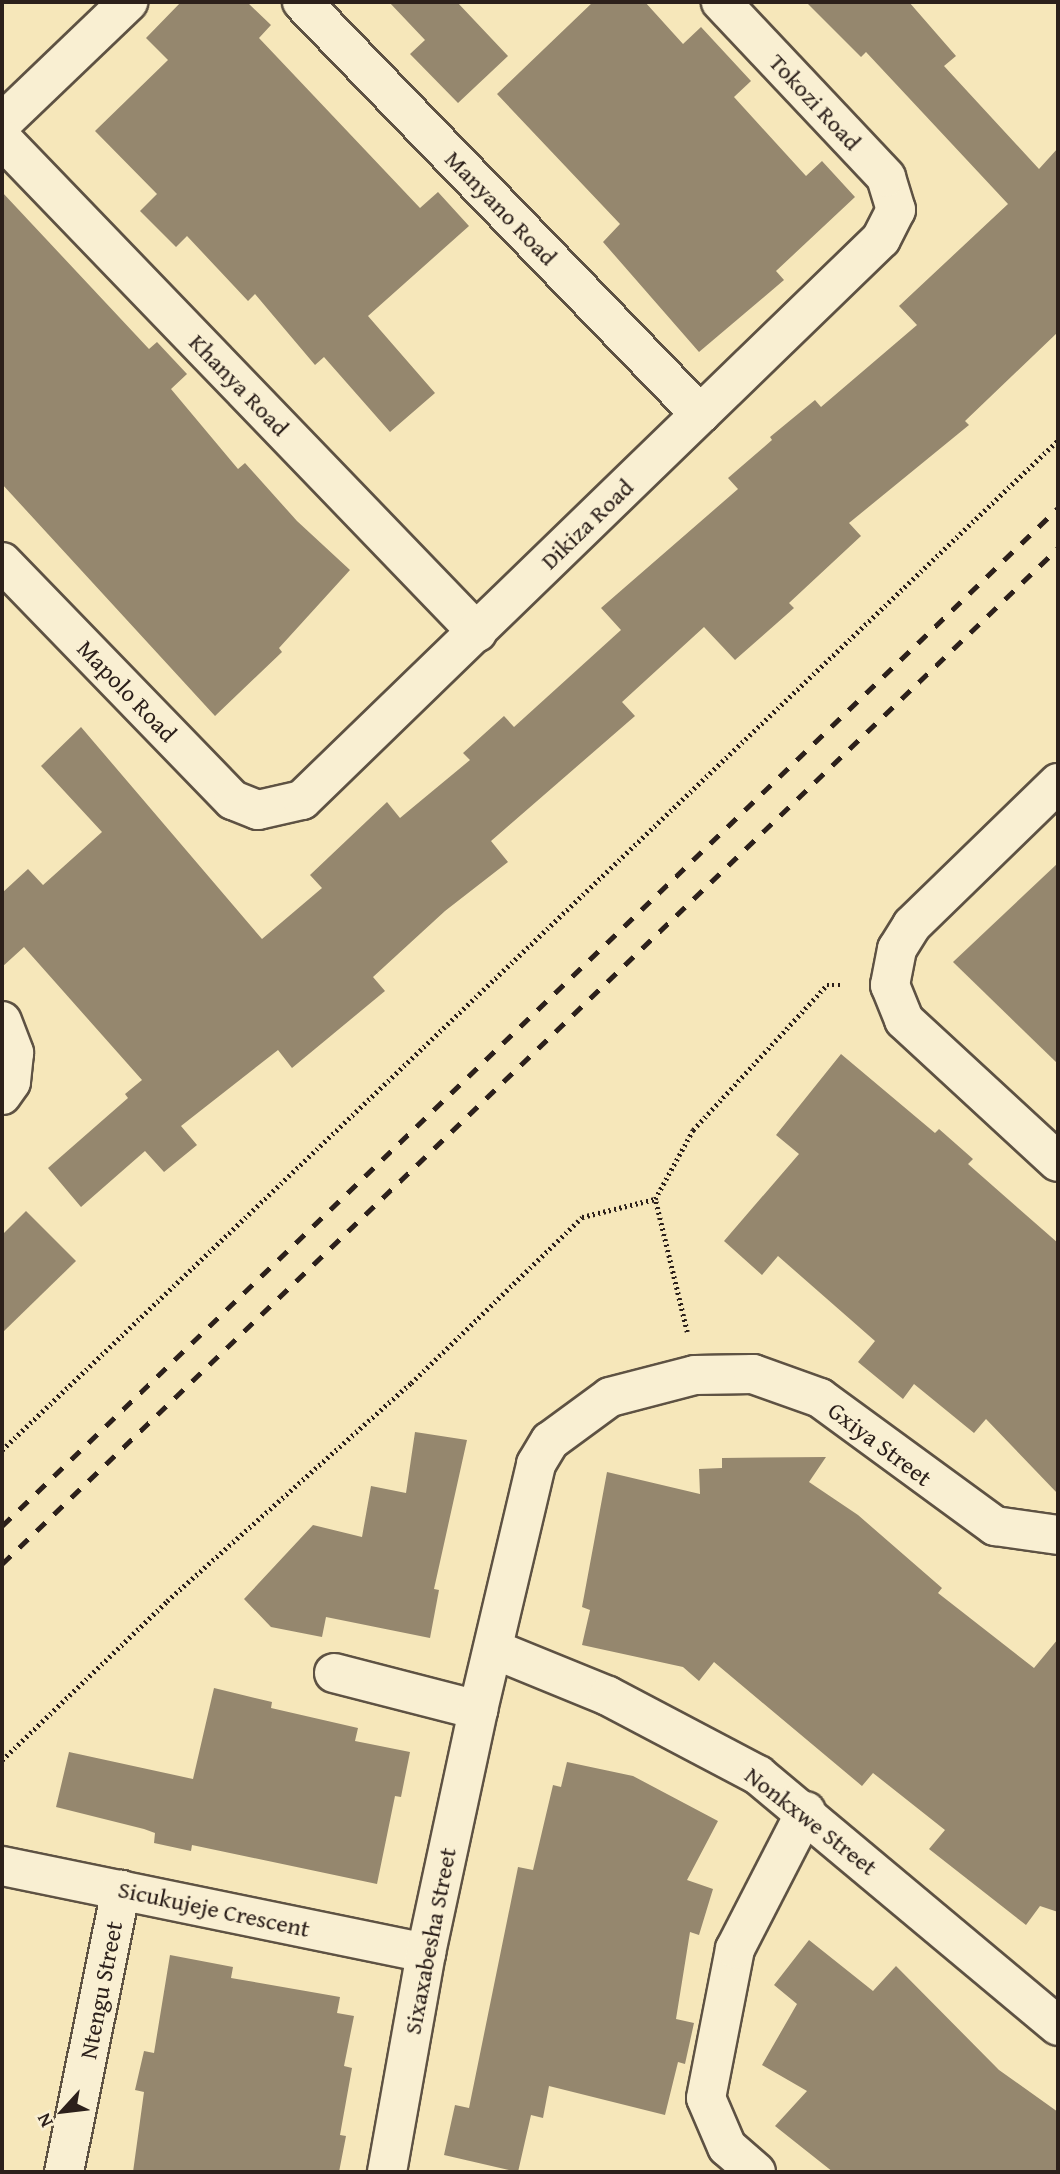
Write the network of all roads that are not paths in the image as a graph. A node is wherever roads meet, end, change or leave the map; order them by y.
1 (128, 2) edge
2 (302, 2) edge
3 (721, 2) edge
4 (2, 123) edge
5 (2, 139) edge
6 (896, 209) joint
7 (700, 414) junction
8 (2, 562) edge
9 (477, 632) junction
10 (1058, 783) edge
11 (258, 810) joint
12 (8, 1037) edge
13 (2, 1095) edge
14 (1058, 1162) edge
15 (695, 1375) joint
16 (1058, 1535) edge
17 (493, 1649) junction
18 (334, 1673) dead end
19 (478, 1710) junction
20 (806, 1811) junction
21 (2, 1866) edge
22 (121, 1890) junction
23 (426, 1954) junction
24 (1058, 2026) edge
25 (64, 2172) edge
26 (387, 2172) edge
27 (756, 2172) edge

1 - 4 street
2 - 7 street, Manyano Road
3 - 6 street, Tokozi Road
5 - 9 street, Khanya Road
6 - 7 street, Dikiza Road
7 - 9 street, Dikiza Road
8 - 11 street, Mapolo Road
9 - 11 street, Dikiza Road
10 - 14 street
12 - 13 street
15 - 16 street, Gxiya Street
15 - 17 street, Sixaxabesha Street
17 - 19 street, Sixaxabesha Street
17 - 20 street, Nonkxwe Street
18 - 19 street
19 - 23 street, Sixaxabesha Street
20 - 24 street, Nonkxwe Street
20 - 27 street
21 - 22 street, Sicukujeje Crescent
22 - 23 street, Sicukujeje Crescent
22 - 25 street, Ntengu Street
23 - 26 street, Sixaxabesha Street

